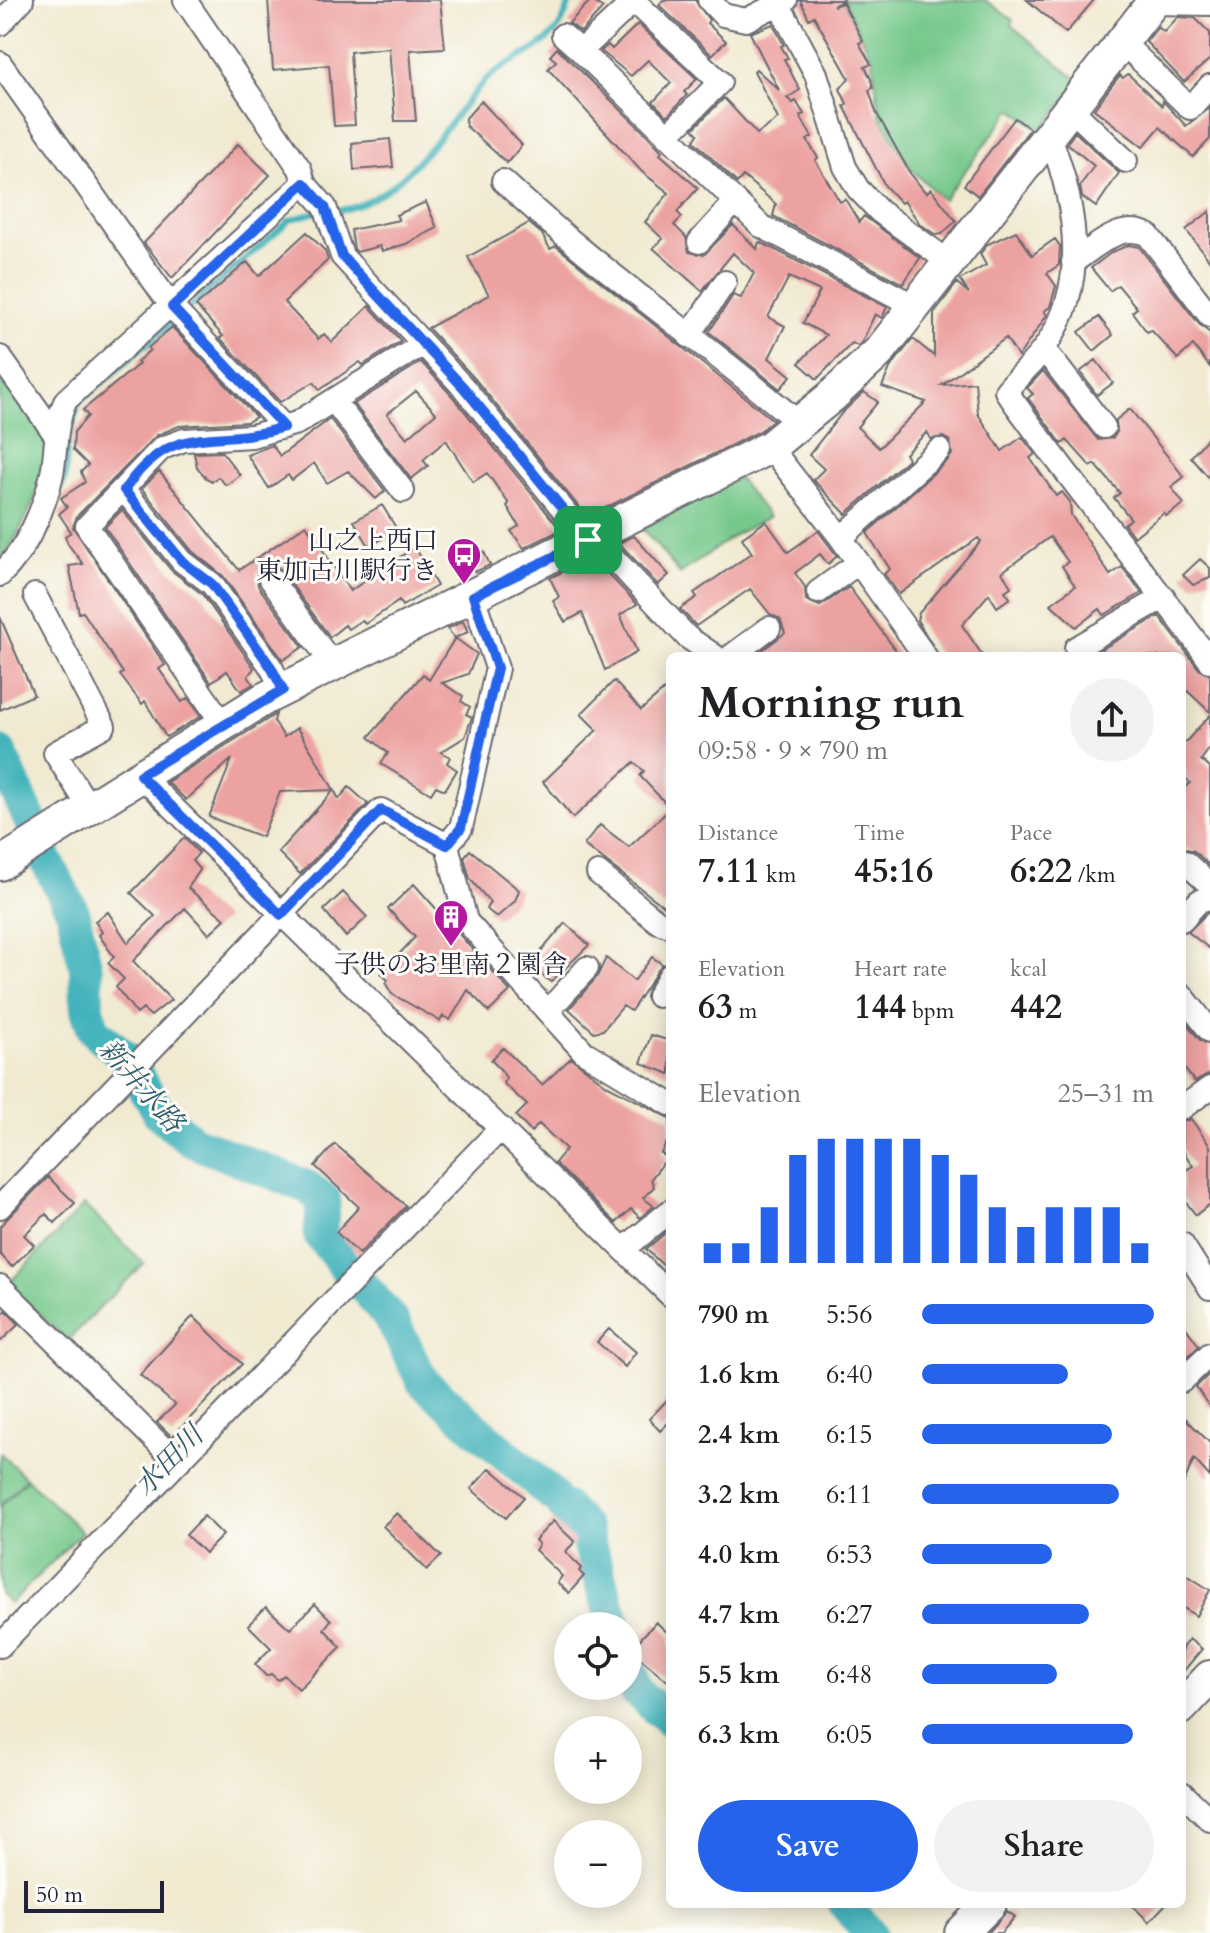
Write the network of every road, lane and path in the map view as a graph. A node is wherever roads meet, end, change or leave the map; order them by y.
1 (22, 0) edge
2 (185, 0) edge
3 (709, 0) edge
4 (782, 2) edge
5 (1154, 2) edge
6 (1210, 4) edge
7 (0, 24) edge
8 (563, 35) dead end
9 (1122, 42) junction
10 (581, 51) junction
11 (0, 63) edge
12 (1210, 86) edge
13 (1070, 108) junction
14 (1049, 134) junction
15 (667, 136) junction
16 (1126, 161) dead end
17 (503, 181) dead end
18 (304, 183) junction
19 (735, 202) junction
20 (699, 242) dead end
21 (949, 262) junction
22 (1073, 262) junction
23 (725, 282) dead end
24 (915, 306) junction
25 (172, 307) junction
26 (1207, 320) edge
27 (689, 336) junction
28 (423, 344) junction
29 (1044, 349) junction
30 (0, 357) edge
31 (334, 401) junction
32 (799, 423) junction
33 (284, 427) junction
34 (1104, 427) dead end
35 (54, 433) junction
36 (770, 447) junction
37 (939, 450) dead end
38 (124, 490) junction
39 (403, 491) dead end
40 (841, 538) junction
41 (591, 539) junction
42 (858, 563) junction
43 (0, 575) edge
44 (270, 578) dead end
45 (818, 592) dead end
46 (35, 595) dead end
47 (473, 596) junction
48 (1164, 597) junction
49 (769, 628) dead end
50 (1076, 648) dead end
51 (709, 652) edge
52 (736, 652) edge
53 (922, 652) edge
54 (1210, 661) edge
55 (333, 665) junction
56 (283, 690) junction
57 (223, 724) junction
58 (140, 775) junction
59 (89, 807) junction
60 (447, 845) junction
61 (1186, 863) edge
62 (0, 864) edge
63 (598, 873) dead end
64 (1210, 885) edge
65 (1210, 898) edge
66 (281, 915) junction
67 (1186, 916) edge
68 (666, 925) edge
69 (587, 968) dead end
70 (666, 982) edge
71 (658, 996) dead end
72 (1186, 1000) edge
73 (548, 1011) junction
74 (1210, 1031) edge
75 (1210, 1088) edge
76 (666, 1102) edge
77 (1186, 1105) edge
78 (501, 1128) junction
79 (0, 1207) edge
80 (666, 1214) edge
81 (624, 1249) junction
82 (1186, 1258) edge
83 (0, 1286) edge
84 (1210, 1288) edge
85 (666, 1291) edge
86 (1210, 1354) edge
87 (1186, 1377) edge
88 (176, 1461) junction
89 (0, 1646) edge
90 (1210, 1677) edge
91 (1186, 1703) edge
92 (1186, 1797) edge
93 (1210, 1820) edge
94 (986, 1908) edge
95 (961, 1933) edge

1 - 7 street
2 - 18 street
3 - 4 street
4 - 21 street
5 - 6 street
5 - 9 street
8 - 10 street
9 - 12 street
9 - 13 street
10 - 15 street
10 - 15 street
11 - 25 street
13 - 14 street
13 - 16 street
14 - 21 street
14 - 22 street
15 - 19 street
17 - 27 street
18 - 25 street
18 - 28 street
19 - 20 street
19 - 24 street
21 - 24 street
22 - 26 street
22 - 29 street
23 - 27 street
24 - 32 street
25 - 33 street
25 - 35 street
27 - 32 street
28 - 31 street
28 - 41 street
29 - 34 street
29 - 48 street
30 - 35 street
31 - 33 street
31 - 39 street
32 - 36 street
33 - 38 street
35 - 43 street
36 - 40 street
36 - 41 street
37 - 40 street
38 - 56 street
38 - 57 street
40 - 42 street
41 - 47 street
41 - 51 street
42 - 45 street
42 - 53 street
44 - 55 street
46 - 59 street
47 - 55 street
47 - 60 street
48 - 50 street
48 - 54 street
49 - 52 street
55 - 56 street
56 - 57 street
57 - 58 street
58 - 59 street
58 - 66 street
59 - 62 street
60 - 66 street
60 - 73 street
61 - 64 street
63 - 68 street
65 - 67 street
66 - 78 street
66 - 79 street
69 - 73 street
70 - 71 street
72 - 74 street
73 - 76 street
75 - 77 street
78 - 81 street
78 - 88 street
80 - 81 street
81 - 85 street
82 - 84 street
83 - 88 street
86 - 87 street
88 - 89 street
90 - 91 street
92 - 93 street
94 - 95 street

